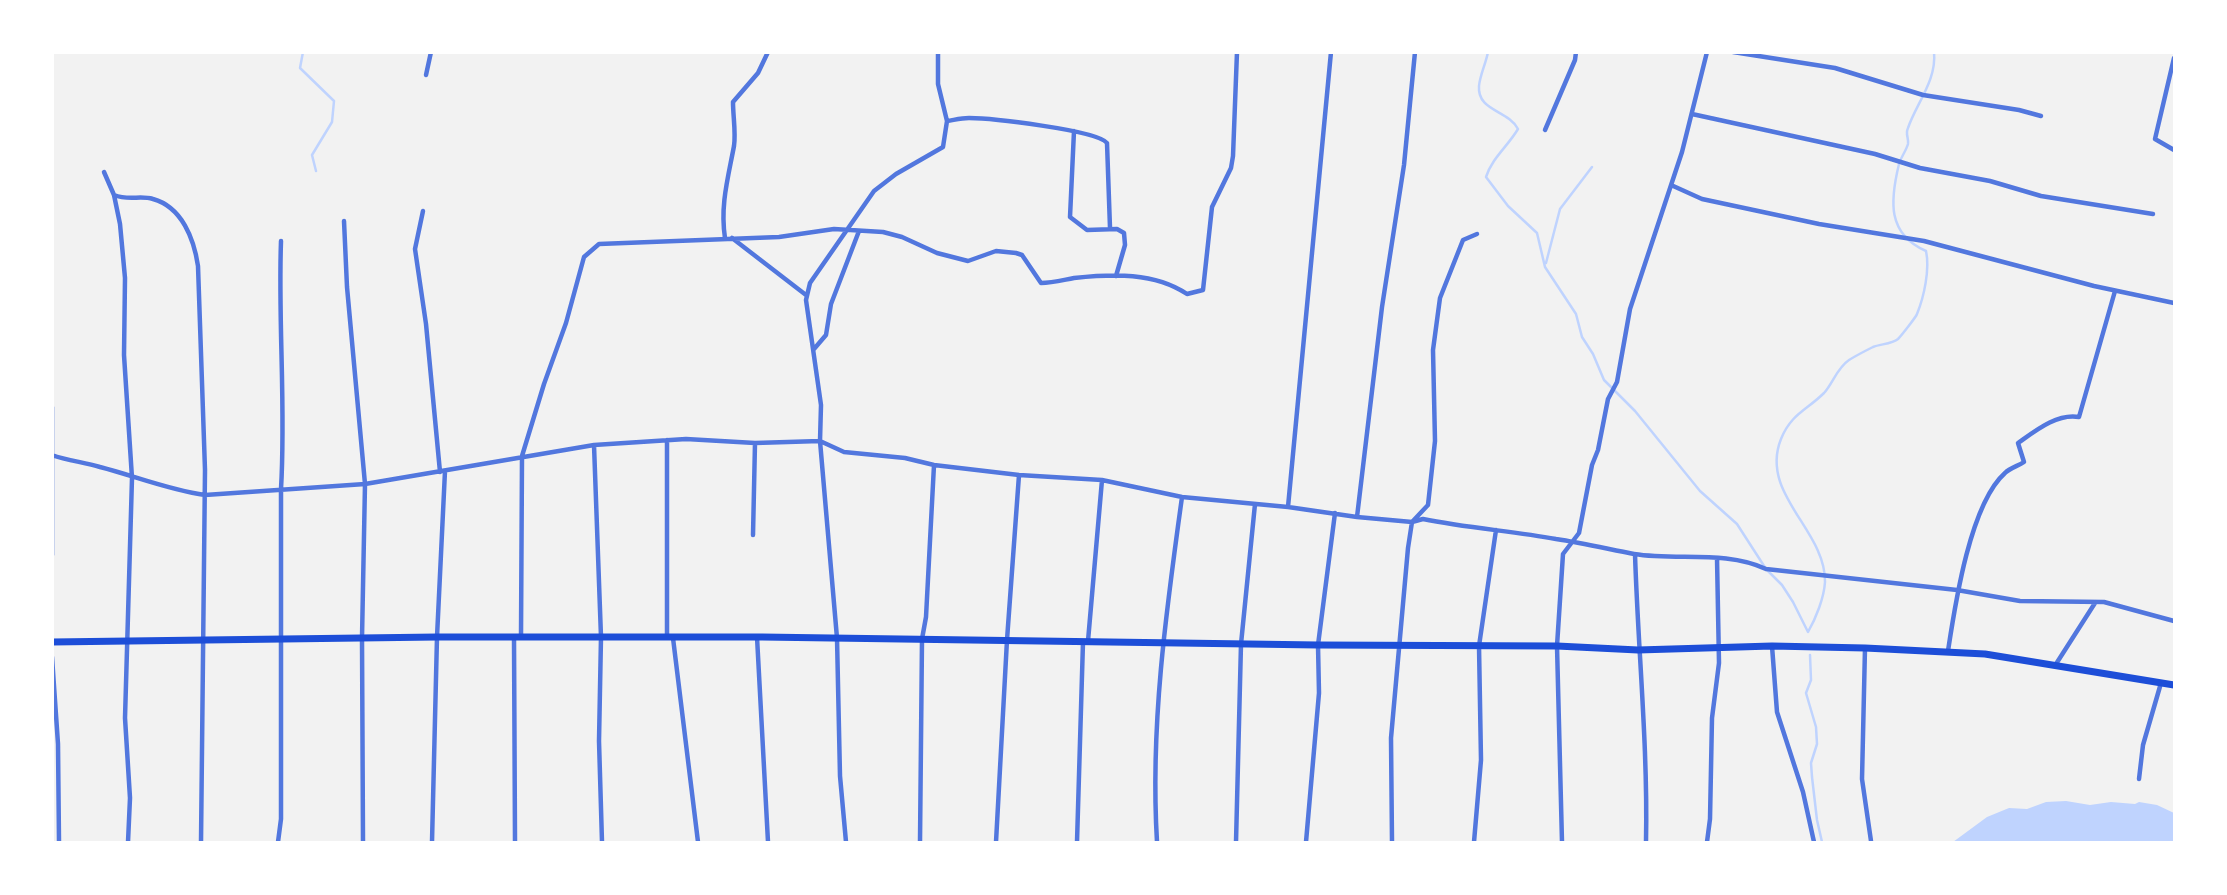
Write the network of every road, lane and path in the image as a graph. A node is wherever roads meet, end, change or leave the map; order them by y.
1 (430, 52) edge
2 (768, 52) edge
3 (938, 52) edge
4 (1237, 52) edge
5 (1332, 52) edge
6 (1415, 52) edge
7 (1576, 52) edge
8 (1707, 52) edge
9 (1733, 52) edge
10 (1788, 52) edge
11 (2175, 58) edge
12 (1786, 62) junction
13 (426, 75) dead end
14 (1692, 114) junction
15 (2041, 117) dead end
16 (947, 121) junction
17 (1545, 130) dead end
18 (1074, 131) junction
19 (2175, 150) edge
20 (104, 172) dead end
21 (1671, 185) junction
22 (114, 195) junction
23 (422, 211) dead end
24 (2153, 214) dead end
25 (344, 221) dead end
26 (1110, 228) junction
27 (848, 229) junction
28 (859, 230) junction
29 (1477, 234) dead end
30 (732, 238) junction
31 (725, 239) junction
32 (281, 241) dead end
33 (1116, 276) junction
34 (2115, 291) junction
35 (806, 295) junction
36 (2175, 303) edge
37 (814, 349) junction
38 (52, 407) edge
39 (667, 440) junction
40 (820, 441) junction
41 (755, 443) junction
42 (594, 446) junction
43 (53, 455) edge
44 (522, 456) junction
45 (934, 465) junction
46 (443, 471) junction
47 (1019, 475) junction
48 (132, 478) junction
49 (1102, 480) junction
50 (365, 484) junction
51 (281, 488) junction
52 (205, 495) junction
53 (1182, 497) junction
54 (1255, 504) junction
55 (1288, 507) junction
56 (1335, 513) junction
57 (1357, 517) junction
58 (1412, 522) junction
59 (1496, 530) junction
60 (753, 535) dead end
61 (1571, 542) junction
62 (1634, 554) junction
63 (52, 555) edge
64 (1717, 558) junction
65 (1957, 590) junction
66 (2095, 602) junction
67 (2175, 621) edge
68 (437, 637) junction
69 (518, 637) junction
70 (601, 637) junction
71 (670, 637) junction
72 (757, 637) junction
73 (362, 638) junction
74 (837, 638) junction
75 (922, 639) junction
76 (128, 640) junction
77 (282, 640) junction
78 (1007, 640) junction
79 (202, 641) junction
80 (1086, 641) junction
81 (52, 642) edge
82 (1162, 643) junction
83 (1241, 644) junction
84 (1318, 645) junction
85 (1398, 645) junction
86 (1479, 646) junction
87 (1557, 646) junction
88 (1772, 646) junction
89 (1718, 647) junction
90 (1865, 648) junction
91 (1638, 650) junction
92 (1948, 651) junction
93 (52, 657) edge
94 (2056, 664) junction
95 (2161, 683) junction
96 (2175, 685) edge
97 (2139, 779) dead end
98 (1871, 841) edge
99 (59, 842) edge
100 (128, 842) edge
101 (201, 842) edge
102 (278, 842) edge
103 (363, 842) edge
104 (432, 842) edge
105 (515, 842) edge
106 (602, 842) edge
107 (698, 842) edge
108 (768, 842) edge
109 (846, 842) edge
110 (920, 842) edge
111 (996, 842) edge
112 (1077, 842) edge
113 (1157, 842) edge
114 (1236, 842) edge
115 (1306, 842) edge
116 (1392, 842) edge
117 (1474, 842) edge
118 (1562, 842) edge
119 (1646, 842) edge
120 (1707, 842) edge
121 (1814, 842) edge

1 - 13 street
2 - 31 street
3 - 16 street
4 - 33 street
5 - 55 street
6 - 57 street
7 - 17 street
8 - 14 street
9 - 12 street
10 - 12 street
11 - 19 street
12 - 15 street
14 - 21 street
14 - 24 street
16 - 18 street
16 - 27 street
18 - 26 street
18 - 26 street
20 - 22 street
21 - 34 street
21 - 61 street
22 - 48 street
22 - 52 street
23 - 46 street
25 - 50 street
26 - 33 street
27 - 28 street
27 - 30 street
27 - 35 street
28 - 33 street
28 - 37 street
29 - 58 street
30 - 31 street
30 - 35 street
31 - 44 street
32 - 51 street
34 - 36 street
34 - 65 street
35 - 37 street
37 - 40 street
38 - 43 street
39 - 41 street
39 - 42 street
39 - 71 street
40 - 41 street
40 - 45 street
40 - 74 street
41 - 60 street
42 - 44 street
42 - 70 street
43 - 48 street
43 - 63 street
44 - 46 street
44 - 69 street
45 - 47 street
45 - 75 street
46 - 50 street
46 - 68 street
47 - 49 street
47 - 78 street
48 - 52 street
48 - 76 street
49 - 53 street
49 - 80 street
50 - 51 street
50 - 73 street
51 - 52 street
51 - 77 street
52 - 79 street
53 - 54 street
53 - 82 street
54 - 55 street
54 - 83 street
55 - 56 street
56 - 57 street
56 - 84 street
57 - 58 street
58 - 59 street
58 - 85 street
59 - 61 street
59 - 86 street
61 - 62 street
61 - 87 street
62 - 64 street
62 - 91 street
64 - 65 street
64 - 89 street
65 - 66 street
65 - 92 street
66 - 67 street
66 - 94 street
68 - 69 highway
68 - 73 highway
68 - 104 street
69 - 70 highway
69 - 105 street
70 - 71 highway
70 - 106 street
71 - 72 highway
71 - 107 street
72 - 74 highway
72 - 108 street
73 - 77 highway
73 - 103 street
74 - 75 highway
74 - 109 street
75 - 78 highway
75 - 110 street
76 - 79 highway
76 - 81 highway
76 - 100 street
77 - 79 highway
77 - 102 street
78 - 80 highway
78 - 111 street
79 - 101 street
80 - 82 highway
80 - 112 street
82 - 83 highway
82 - 113 street
83 - 84 highway
83 - 114 street
84 - 85 highway
84 - 115 street
85 - 86 highway
85 - 116 street
86 - 87 highway
86 - 117 street
87 - 91 highway
87 - 118 street
88 - 89 highway
88 - 90 highway
88 - 121 street
89 - 91 highway
89 - 120 street
90 - 92 highway
90 - 98 street
91 - 119 street
92 - 94 highway
93 - 99 street
94 - 95 highway
95 - 96 highway
95 - 97 street

